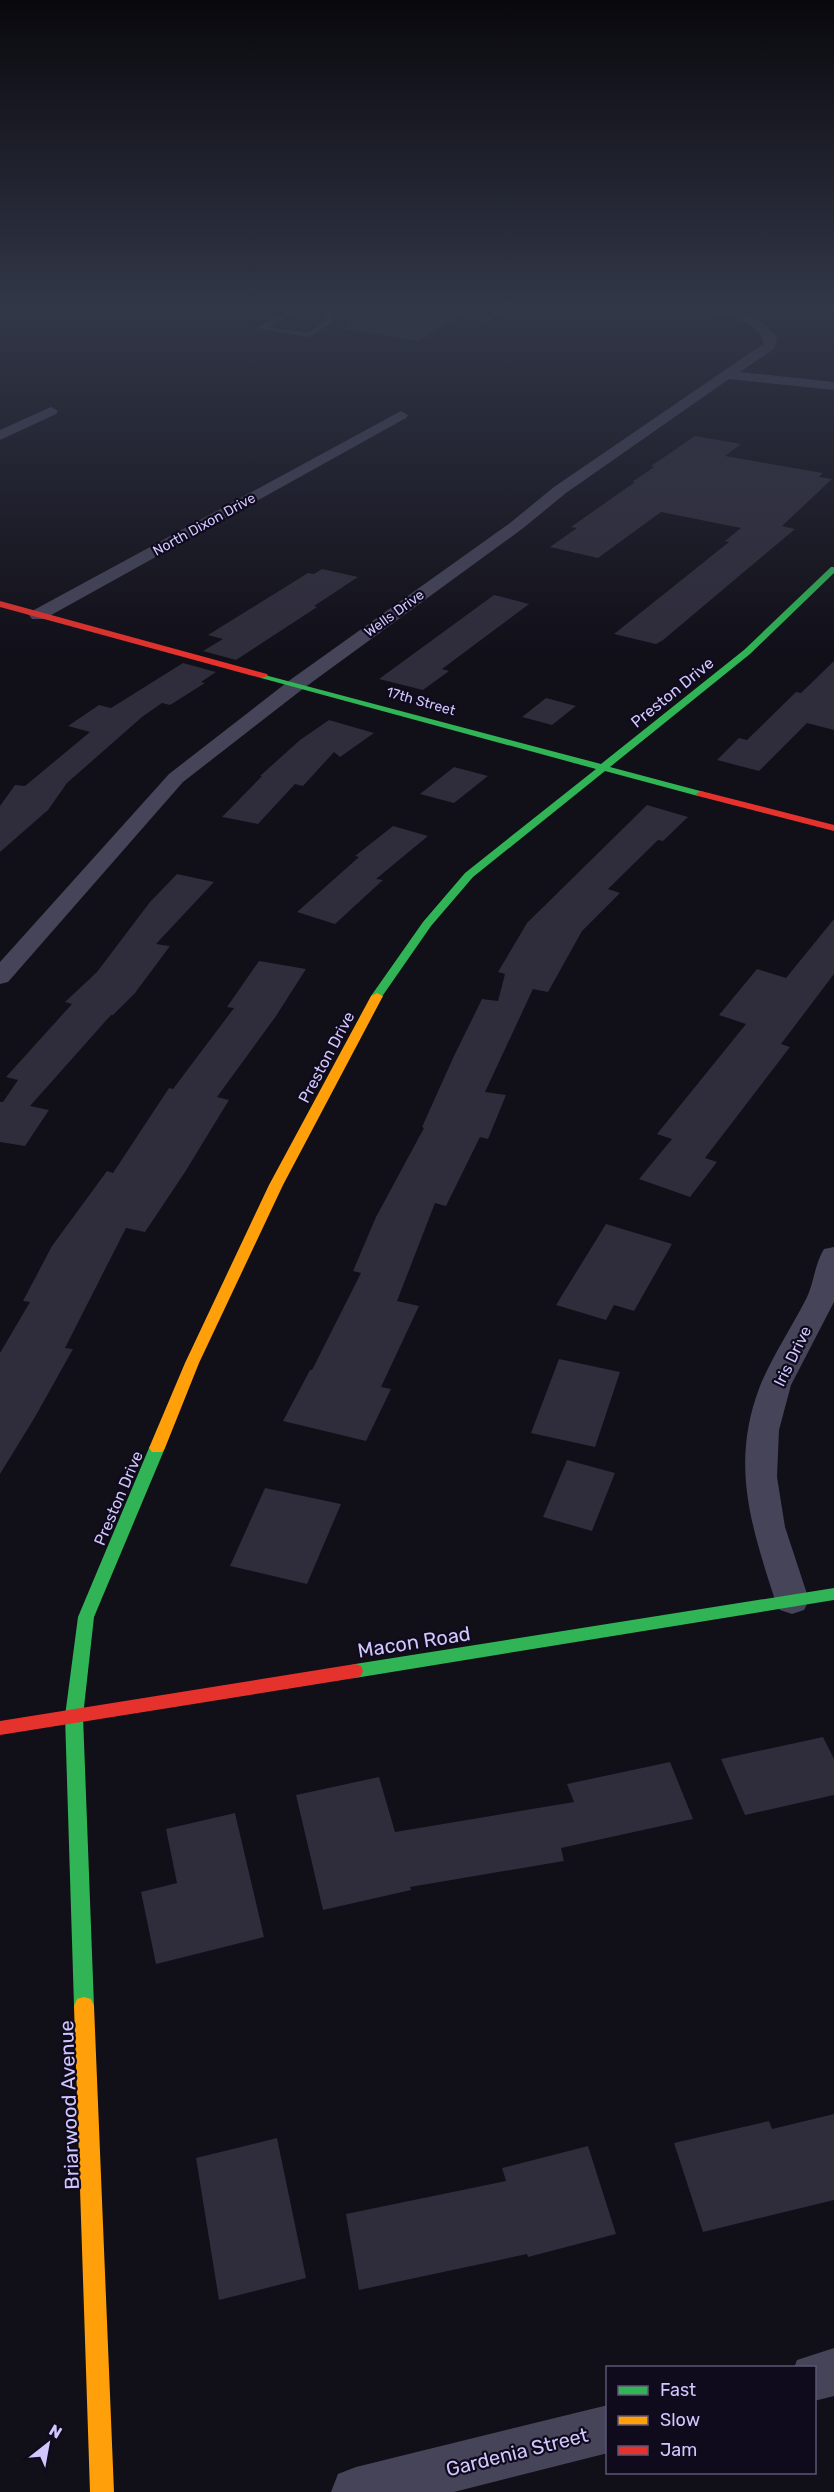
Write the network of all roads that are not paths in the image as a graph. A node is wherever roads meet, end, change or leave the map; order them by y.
1 (26, 423) edge
2 (385, 423) edge
3 (656, 423) edge
4 (0, 436) edge
5 (834, 569) edge
6 (0, 604) edge
7 (38, 615) junction
8 (297, 684) junction
9 (603, 769) junction
10 (834, 828) edge
11 (0, 977) edge
12 (834, 1256) edge
13 (833, 1596) edge
14 (792, 1600) junction
15 (74, 1716) junction
16 (0, 1728) edge
17 (834, 2372) edge
18 (816, 2376) edge
19 (606, 2430) edge
20 (102, 2492) edge
21 (356, 2492) edge

1 - 4 street
2 - 7 street, North Dixon Drive
3 - 8 street, Wells Drive
5 - 9 street, Preston Drive
6 - 7 street, 17th Street
7 - 8 street, 17th Street
8 - 9 street, 17th Street
8 - 11 street, Wells Drive
9 - 10 street, 17th Street
9 - 15 street, Preston Drive
12 - 14 street, Iris Drive
13 - 14 street, Macon Road
14 - 15 street, Macon Road
15 - 16 street, Macon Road
15 - 20 street, Briarwood Avenue
17 - 18 street
19 - 21 street, Gardenia Street

